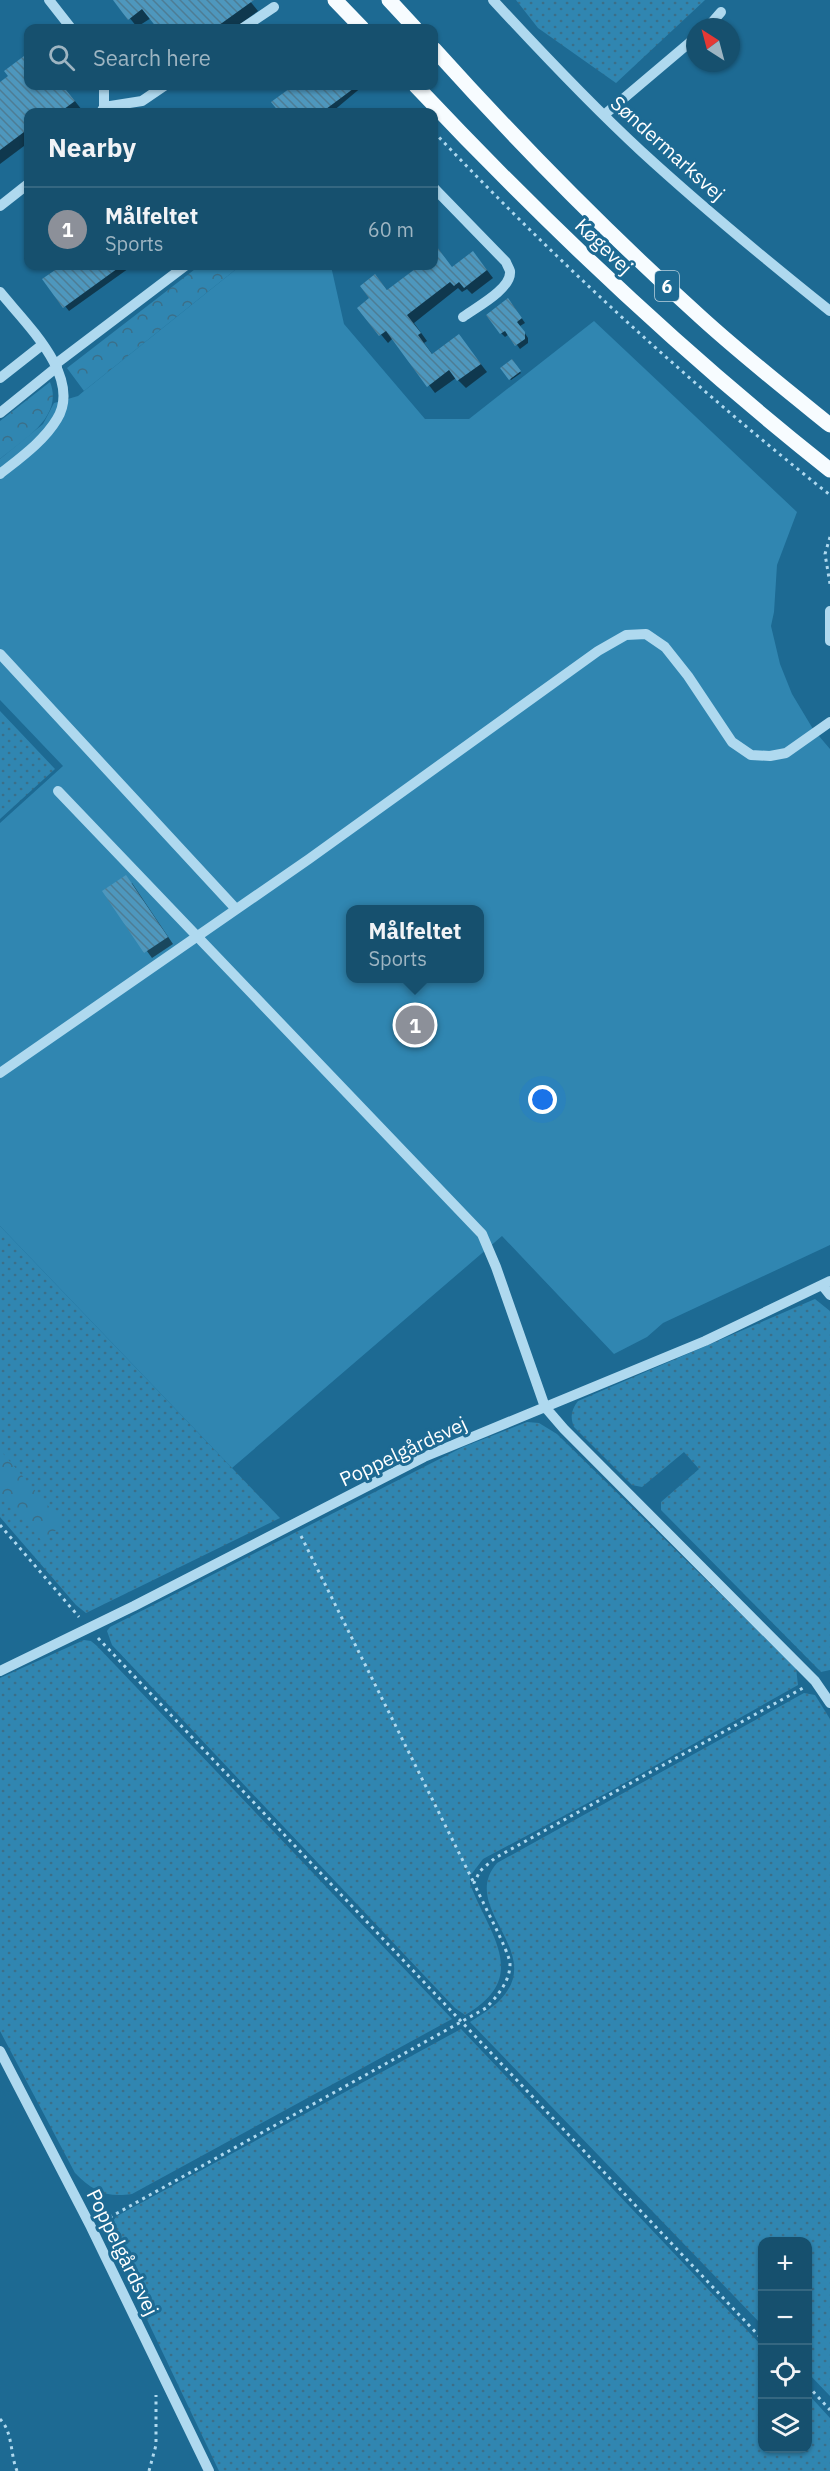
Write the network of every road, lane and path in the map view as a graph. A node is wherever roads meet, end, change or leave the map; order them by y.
1 (49, 0) edge
2 (335, 0) edge
3 (388, 0) edge
4 (493, 0) edge
5 (274, 6) dead end
6 (722, 12) dead end
7 (716, 18) edge
8 (68, 24) edge
9 (249, 24) edge
10 (358, 24) edge
11 (411, 24) edge
12 (686, 46) edge
13 (438, 53) edge
14 (104, 90) edge
15 (158, 90) edge
16 (420, 90) edge
17 (102, 108) edge
18 (111, 108) edge
19 (438, 108) edge
20 (438, 108) edge
21 (604, 115) junction
22 (24, 187) edge
23 (438, 192) edge
24 (0, 206) edge
25 (180, 270) edge
26 (0, 292) edge
27 (830, 310) edge
28 (463, 317) dead end
29 (42, 345) junction
30 (57, 365) junction
31 (0, 378) edge
32 (0, 413) edge
33 (830, 425) edge
34 (830, 470) edge
35 (0, 474) edge
36 (830, 537) edge
37 (830, 584) edge
38 (830, 611) edge
39 (830, 641) edge
40 (0, 654) edge
41 (830, 723) edge
42 (58, 791) dead end
43 (236, 909) junction
44 (197, 935) junction
45 (0, 1073) edge
46 (826, 1283) edge
47 (830, 1295) edge
48 (545, 1407) junction
49 (295, 1523) junction
50 (0, 1525) edge
51 (88, 1628) junction
52 (0, 1671) edge
53 (815, 1682) junction
54 (830, 1703) edge
55 (474, 1883) junction
56 (461, 2021) junction
57 (0, 2051) edge
58 (91, 2228) junction
59 (758, 2335) edge
60 (156, 2391) dead end
61 (812, 2391) edge
62 (830, 2410) edge
63 (0, 2419) edge
64 (17, 2471) edge
65 (148, 2471) edge
66 (209, 2471) edge

1 - 8 street
2 - 10 main road
3 - 11 main road
4 - 21 street, Søndermarksvej
5 - 9 street
6 - 7 street
12 - 21 street
13 - 33 main road, Køgevej / 6
14 - 17 street
15 - 18 street
16 - 19 main road, Køgevej / 6
20 - 34 main road, Køgevej / 6
21 - 27 street, Søndermarksvej
22 - 24 street
23 - 28 street
25 - 30 street
26 - 29 street
29 - 30 street
29 - 31 street
30 - 32 street
30 - 35 street
36 - 37 path
38 - 39 street
40 - 43 street
41 - 43 street
42 - 44 street
43 - 44 street
44 - 45 street
44 - 48 street
46 - 47 street
46 - 48 street, Poppelgårdsvej
48 - 49 street, Poppelgårdsvej
48 - 53 street
49 - 51 street, Poppelgårdsvej
49 - 55 path
50 - 51 path
51 - 52 street, Poppelgårdsvej
51 - 56 path
53 - 54 street
53 - 55 path
55 - 56 path
56 - 58 path
56 - 59 path
57 - 58 street, Poppelgårdsvej
58 - 66 street, Poppelgårdsvej
60 - 65 path
61 - 62 path
63 - 64 path

